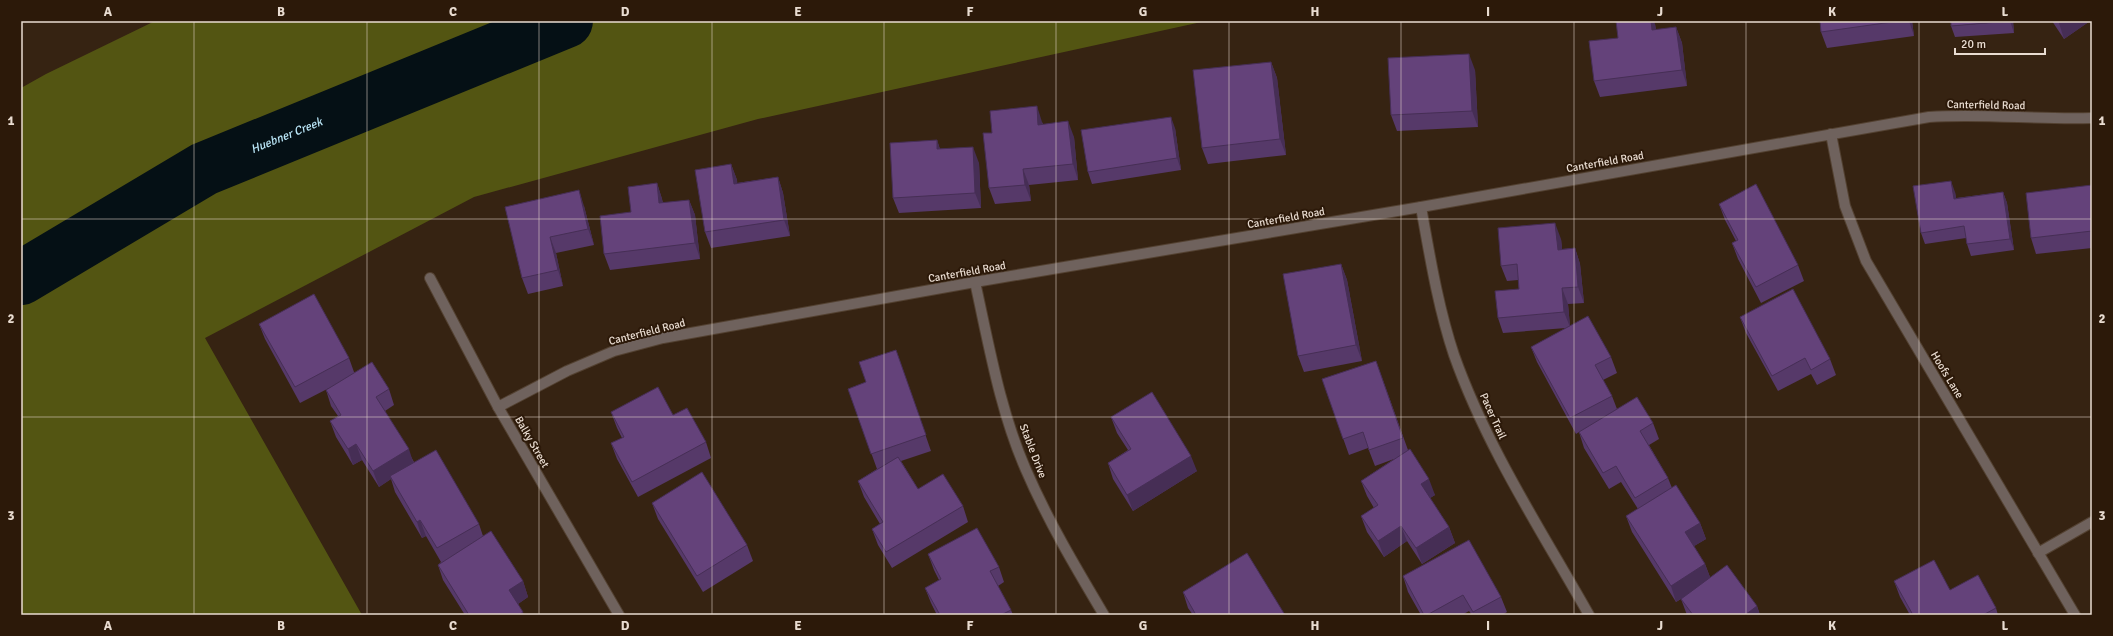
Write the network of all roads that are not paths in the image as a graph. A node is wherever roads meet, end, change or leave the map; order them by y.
1 (2092, 118) edge
2 (1831, 134) junction
3 (1421, 207) junction
4 (430, 278) dead end
5 (975, 282) junction
6 (498, 407) junction
7 (2092, 522) edge
8 (2038, 553) junction
9 (619, 615) edge
10 (1104, 615) edge
11 (1590, 615) edge
12 (2074, 615) edge

1 - 2 street, Canterfield Road
2 - 3 street, Canterfield Road
2 - 8 street, Hoofs Lane
3 - 5 street, Canterfield Road
3 - 11 street, Pacer Trail
4 - 6 street, Balky Street
5 - 6 street, Canterfield Road
5 - 10 street, Stable Drive
6 - 9 street, Balky Street
7 - 8 street
8 - 12 street, Hoofs Lane

